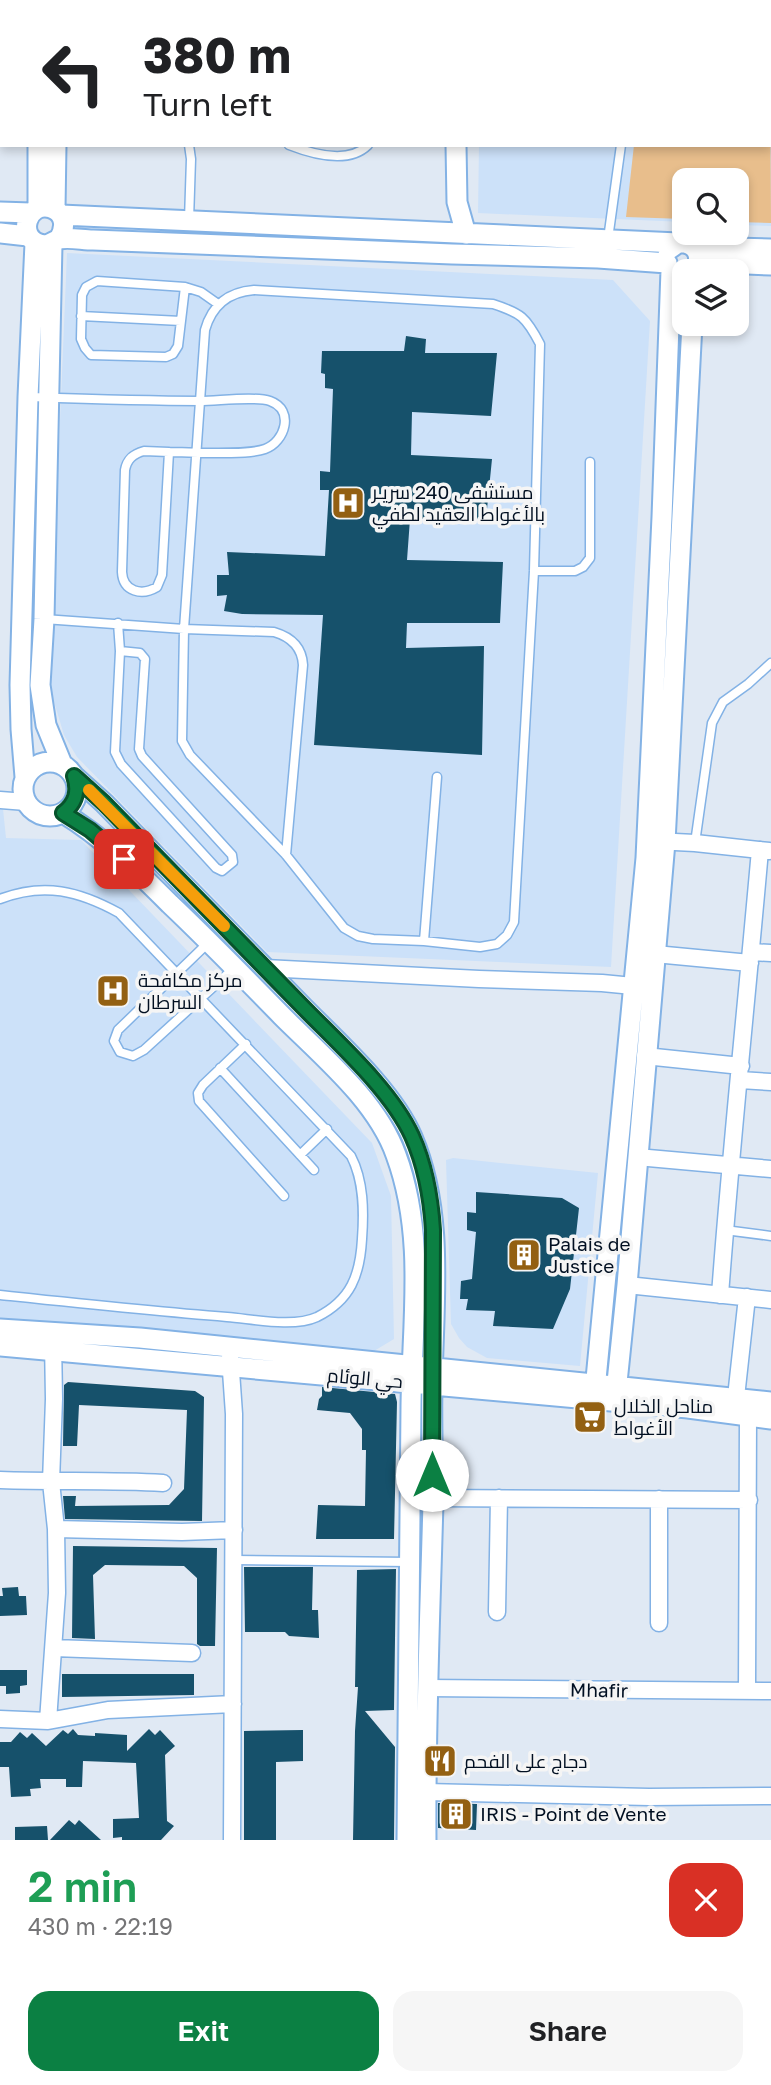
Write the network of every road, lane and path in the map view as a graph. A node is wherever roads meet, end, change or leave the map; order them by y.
1 (38, 147) edge
2 (57, 147) edge
3 (189, 147) edge
4 (294, 147) edge
5 (365, 147) edge
6 (456, 147) edge
7 (621, 147) edge
8 (457, 202) junction
9 (46, 211) junction
10 (0, 212) edge
11 (189, 220) junction
12 (0, 233) edge
13 (445, 233) junction
14 (466, 234) junction
15 (608, 240) junction
16 (44, 241) junction
17 (771, 249) edge
18 (714, 259) edge
19 (672, 260) edge
20 (672, 263) edge
21 (749, 265) edge
22 (771, 265) edge
23 (185, 287) junction
24 (218, 304) junction
25 (81, 316) junction
26 (181, 321) junction
27 (680, 336) edge
28 (691, 336) edge
29 (28, 397) junction
30 (49, 398) junction
31 (199, 401) junction
32 (169, 452) junction
33 (196, 452) junction
34 (590, 462) dead end
35 (534, 571) junction
36 (44, 619) junction
37 (118, 623) junction
38 (184, 629) junction
39 (120, 651) junction
40 (771, 663) edge
41 (68, 770) junction
42 (25, 777) junction
43 (437, 777) dead end
44 (0, 800) edge
45 (26, 802) junction
46 (63, 813) junction
47 (655, 841) junction
48 (695, 843) junction
49 (766, 850) edge
50 (286, 855) junction
51 (0, 899) edge
52 (424, 941) junction
53 (209, 942) junction
54 (771, 953) edge
55 (655, 954) junction
56 (751, 958) junction
57 (235, 967) junction
58 (265, 968) junction
59 (178, 974) junction
60 (633, 986) junction
61 (200, 998) junction
62 (246, 1044) junction
63 (645, 1056) junction
64 (220, 1068) junction
65 (740, 1073) junction
66 (771, 1082) edge
67 (327, 1129) junction
68 (300, 1155) junction
69 (636, 1157) junction
70 (730, 1166) junction
71 (314, 1170) dead end
72 (771, 1170) edge
73 (284, 1196) dead end
74 (725, 1230) junction
75 (771, 1236) edge
76 (627, 1285) junction
77 (0, 1295) edge
78 (720, 1295) junction
79 (747, 1297) junction
80 (771, 1300) edge
81 (0, 1329) edge
82 (53, 1341) junction
83 (0, 1346) edge
84 (230, 1357) junction
85 (412, 1374) junction
86 (432, 1376) junction
87 (594, 1392) junction
88 (615, 1394) junction
89 (736, 1397) junction
90 (771, 1402) edge
91 (748, 1417) junction
92 (771, 1419) edge
93 (0, 1480) edge
94 (51, 1482) junction
95 (163, 1483) dead end
96 (433, 1498) junction
97 (499, 1498) junction
98 (659, 1499) junction
99 (749, 1500) junction
100 (56, 1529) junction
101 (234, 1530) junction
102 (234, 1560) junction
103 (410, 1562) junction
104 (498, 1612) dead end
105 (659, 1623) dead end
106 (54, 1648) junction
107 (192, 1653) dead end
108 (427, 1688) junction
109 (747, 1691) junction
110 (771, 1691) edge
111 (233, 1703) junction
112 (0, 1719) edge
113 (48, 1721) junction
114 (426, 1792) junction
115 (771, 1796) edge
116 (232, 1840) edge
117 (407, 1840) edge
118 (426, 1840) edge

1 - 9 street
2 - 9 street
3 - 11 lane
4 - 5 lane
6 - 8 street
7 - 15 lane
8 - 13 street
8 - 14 street
9 - 10 street
9 - 11 street
9 - 16 street
9 - 16 street
11 - 13 street
12 - 16 street
13 - 14 street
14 - 15 street
15 - 19 street
16 - 20 street
16 - 29 street
16 - 30 street
17 - 18 street
21 - 22 street
23 - 24 lane
23 - 25 lane
23 - 26 lane
24 - 31 lane
24 - 35 lane
25 - 26 lane
25 - 26 lane
27 - 47 street
28 - 47 street
29 - 30 lane
29 - 42 street
30 - 31 lane
30 - 36 street
31 - 33 lane
31 - 33 lane
32 - 32 lane
32 - 33 lane
33 - 38 lane
34 - 35 lane
35 - 52 lane
36 - 37 lane
36 - 41 street
37 - 38 lane
37 - 39 lane
38 - 50 lane
38 - 50 lane
39 - 39 lane
40 - 48 lane
41 - 42 street
41 - 46 street
41 - 58 street
42 - 45 street
43 - 52 lane
44 - 45 street
45 - 46 street
46 - 53 street
47 - 48 street
47 - 55 street
47 - 60 street
48 - 49 street
49 - 56 street
50 - 52 lane
51 - 59 lane
53 - 57 street
53 - 59 lane
54 - 56 street
55 - 56 street
55 - 63 street
56 - 65 street
57 - 61 lane
57 - 85 street
58 - 60 street
58 - 86 street
59 - 61 lane
59 - 61 lane
60 - 87 street
61 - 62 lane
62 - 64 lane
62 - 67 lane
63 - 65 street
63 - 69 street
64 - 68 lane
64 - 73 lane
65 - 66 street
65 - 70 street
67 - 68 lane
67 - 77 lane
68 - 71 lane
69 - 70 street
69 - 76 street
70 - 72 street
70 - 74 street
74 - 75 lane
74 - 78 street
76 - 78 street
76 - 88 street
78 - 79 street
79 - 80 street
79 - 89 street
81 - 82 street, حي الوئام
82 - 83 street, حي الوئام
82 - 84 street, حي الوئام
82 - 94 street
84 - 85 street, حي الوئام
84 - 101 street
85 - 86 street, حي الوئام
85 - 103 street
86 - 87 street, حي الوئام
86 - 96 street
87 - 88 street, حي الوئام
88 - 89 street, حي الوئام
88 - 91 street, حي الوئام
89 - 90 street, حي الوئام
91 - 92 street, حي الوئام
91 - 99 street
93 - 94 street
94 - 95 street
94 - 100 street
96 - 97 street
96 - 108 street
97 - 98 street
97 - 104 street
98 - 99 street
98 - 105 street
99 - 109 street
100 - 101 street
100 - 106 street
101 - 102 street
102 - 103 lane
102 - 111 street
103 - 117 street
106 - 107 street
106 - 113 street
108 - 109 street, Mhafir
108 - 114 street
109 - 110 street, Mhafir
111 - 113 street
111 - 116 street
112 - 113 street
114 - 115 street
114 - 118 street

